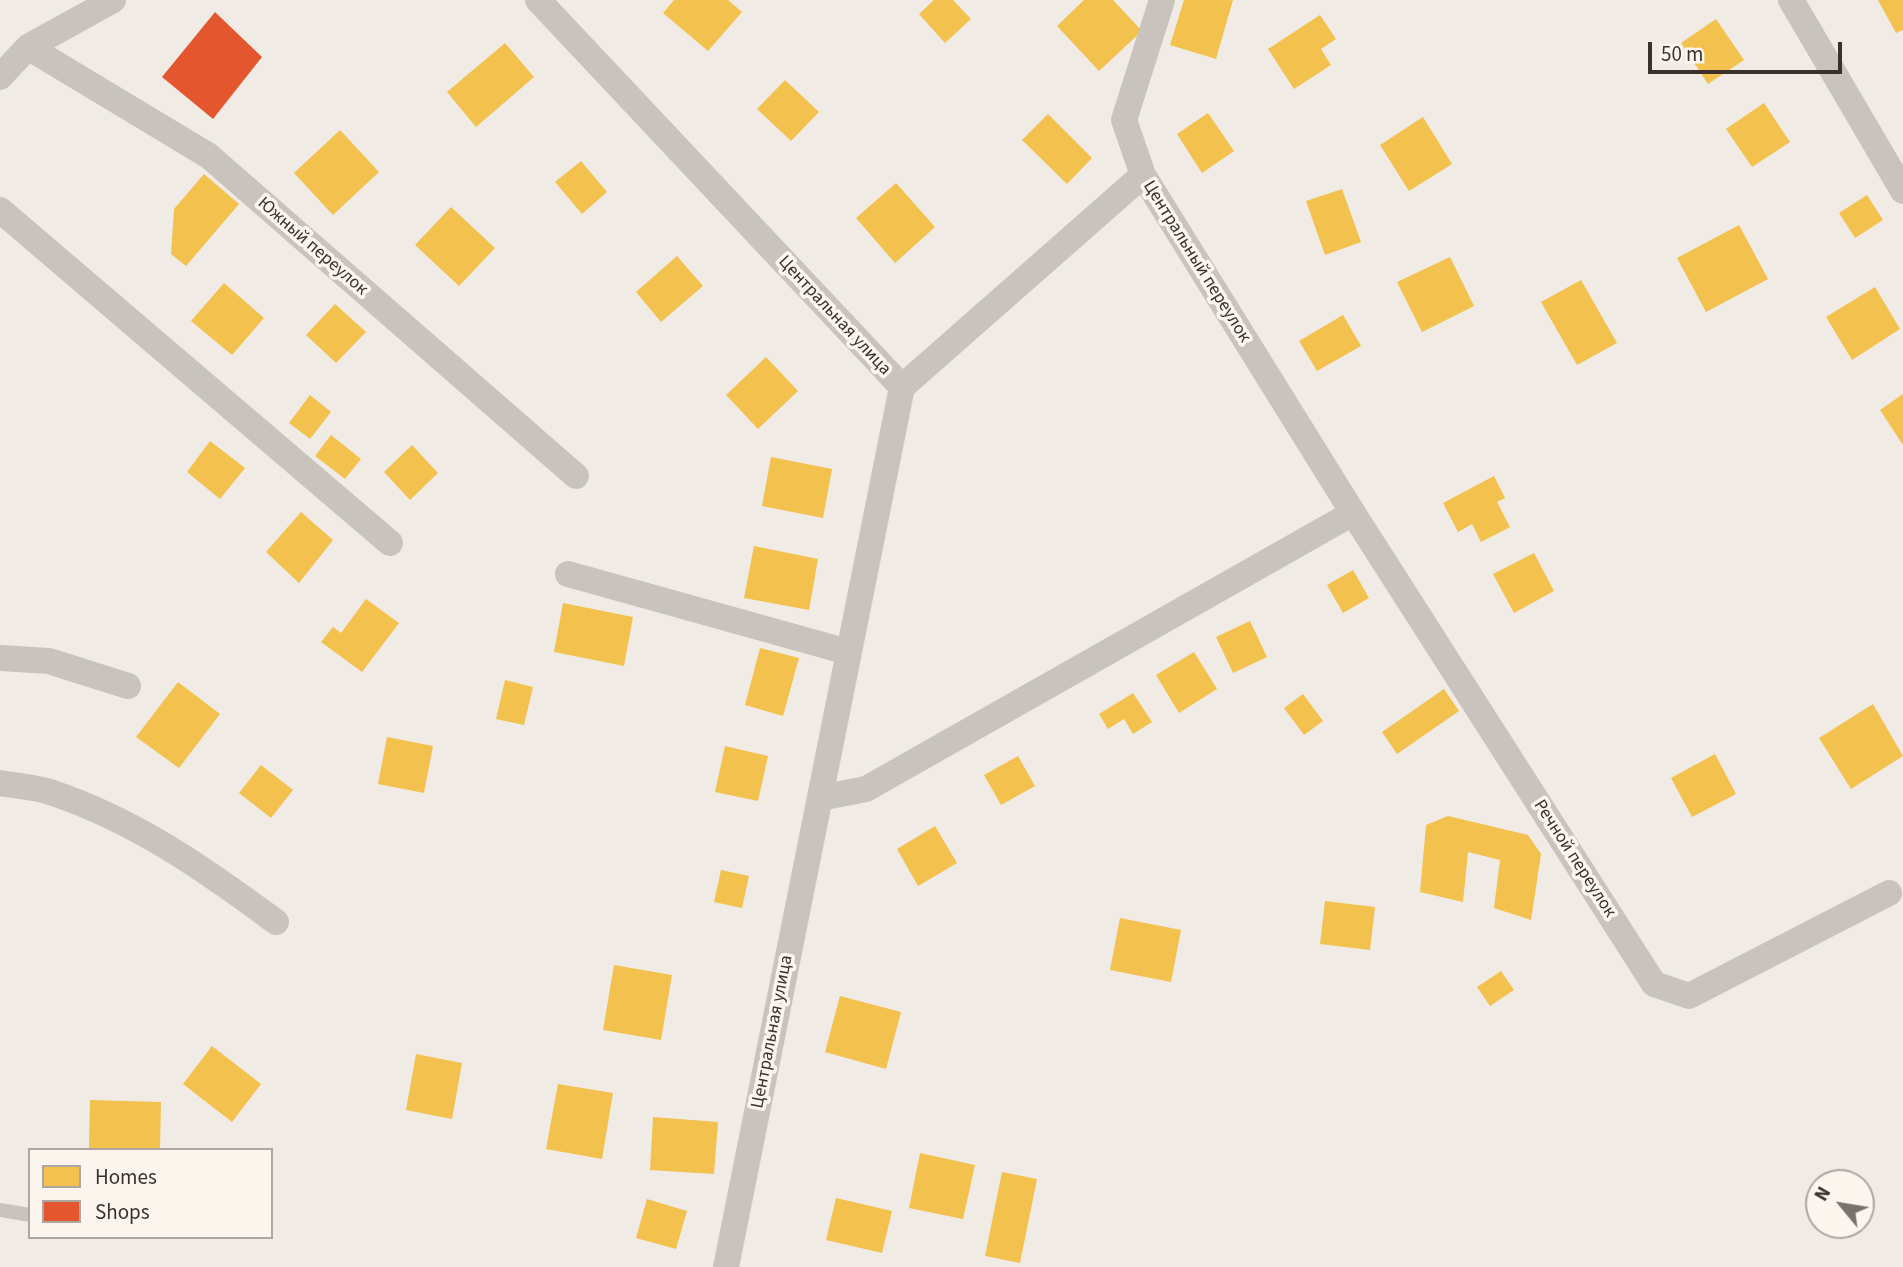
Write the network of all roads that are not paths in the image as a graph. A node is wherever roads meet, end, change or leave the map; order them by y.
1 (113, 0) edge
2 (538, 0) edge
3 (1162, 0) edge
4 (1791, 0) edge
5 (27, 47) junction
6 (0, 77) edge
7 (1143, 175) junction
8 (1903, 191) edge
9 (0, 210) edge
10 (902, 387) junction
11 (576, 476) dead end
12 (1353, 513) junction
13 (390, 543) dead end
14 (568, 574) dead end
15 (848, 652) junction
16 (0, 658) edge
17 (128, 686) dead end
18 (0, 783) edge
19 (820, 798) junction
20 (1889, 893) dead end
21 (276, 922) dead end
22 (0, 1210) edge
23 (28, 1215) edge
24 (726, 1267) edge

1 - 5 street
2 - 10 street, Центральная улица
3 - 7 street
4 - 8 street
5 - 6 street
5 - 11 street, Южный переулок
7 - 10 street, Центральный переулок
7 - 12 street, Центральный переулок
9 - 13 street
10 - 15 street, Центральная улица
12 - 19 street
12 - 20 street, Речной переулок
14 - 15 street
15 - 19 street, Центральная улица
16 - 17 street
18 - 21 street
19 - 24 street, Центральная улица
22 - 23 lane

